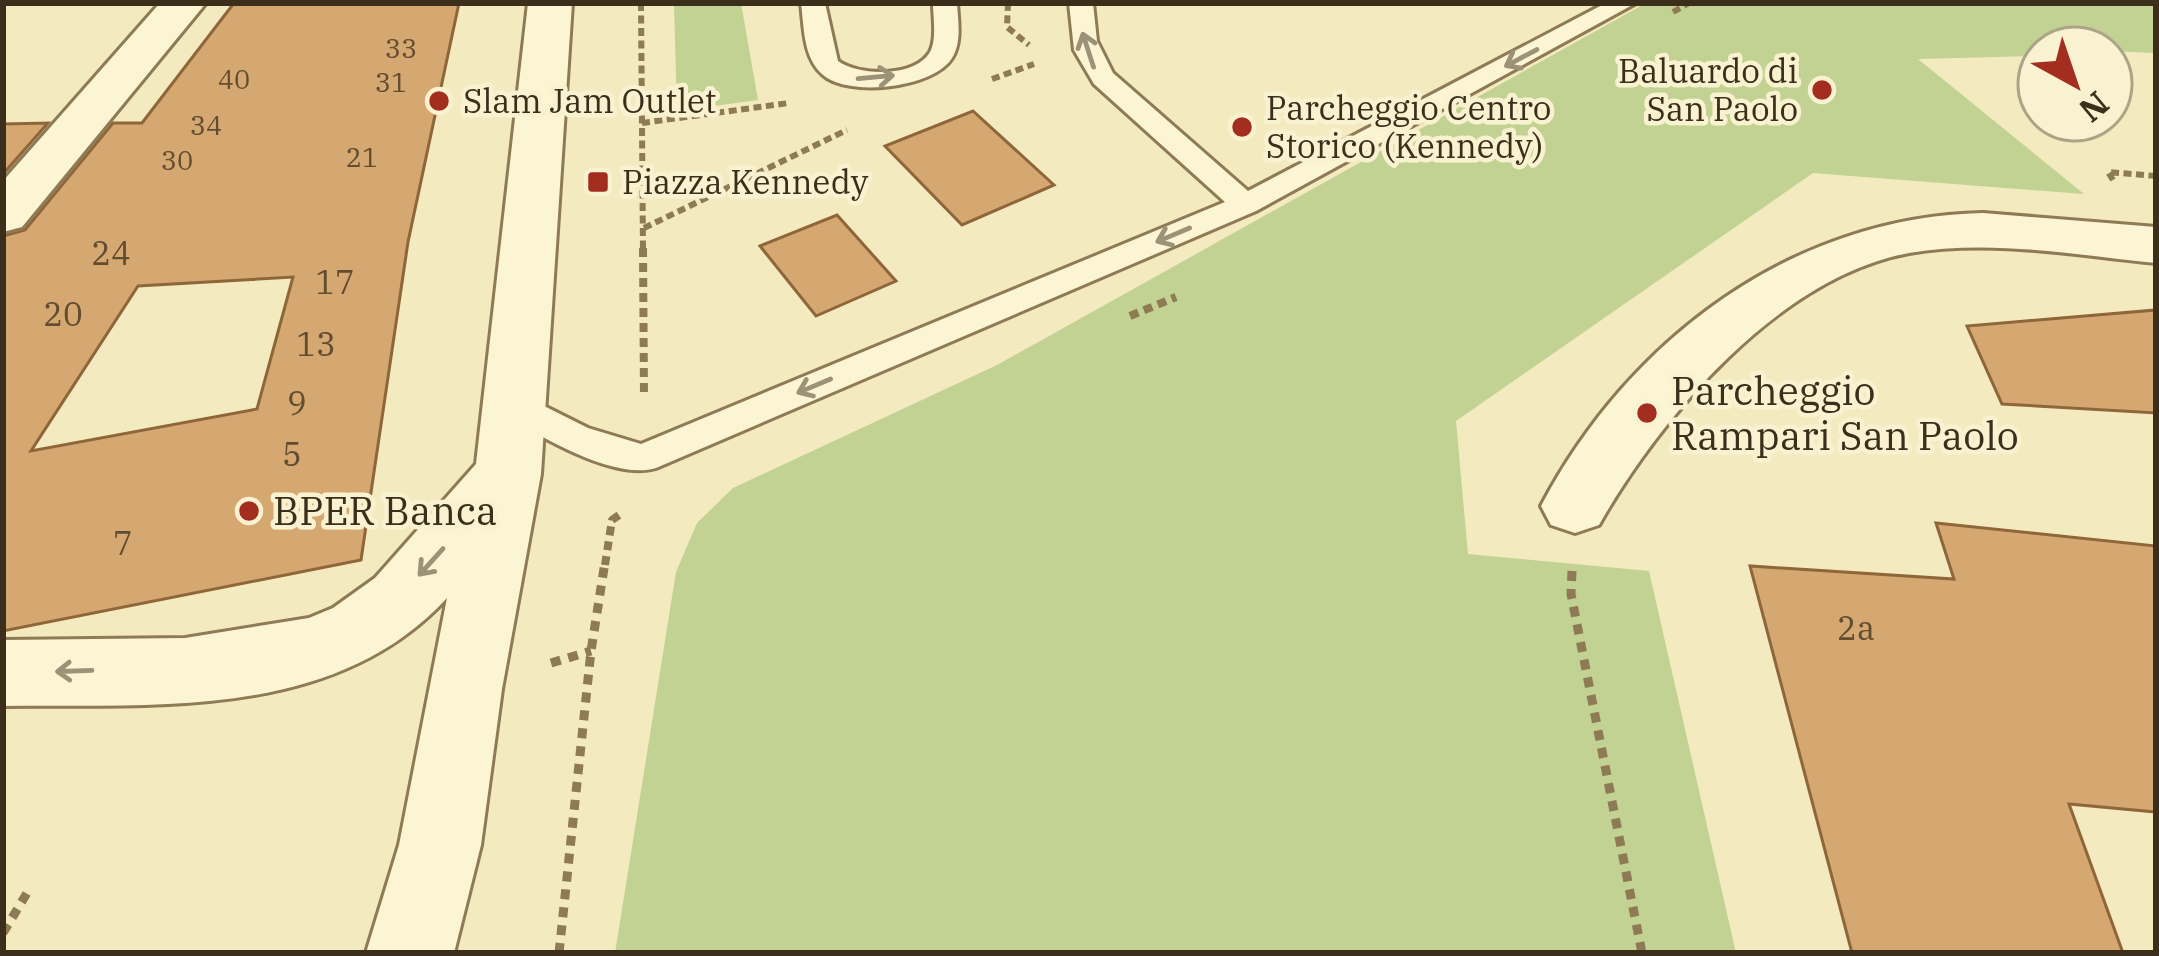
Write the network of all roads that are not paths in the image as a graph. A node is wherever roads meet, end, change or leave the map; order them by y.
1 (184, 3) edge
2 (550, 3) edge
3 (813, 3) edge
4 (945, 3) edge
5 (1082, 3) edge
6 (1624, 3) edge
7 (1246, 204) junction
8 (3, 215) edge
9 (2156, 245) edge
10 (514, 404) junction
11 (508, 474) junction
12 (1575, 506) road end
13 (3, 673) edge
14 (410, 953) edge

1 - 8 street
2 - 10 street
3 -> 4 lane
7 -> 5 lane
6 -> 7 lane
7 -> 10 lane
9 - 12 street
10 - 11 street
11 -> 13 street
11 - 14 street

